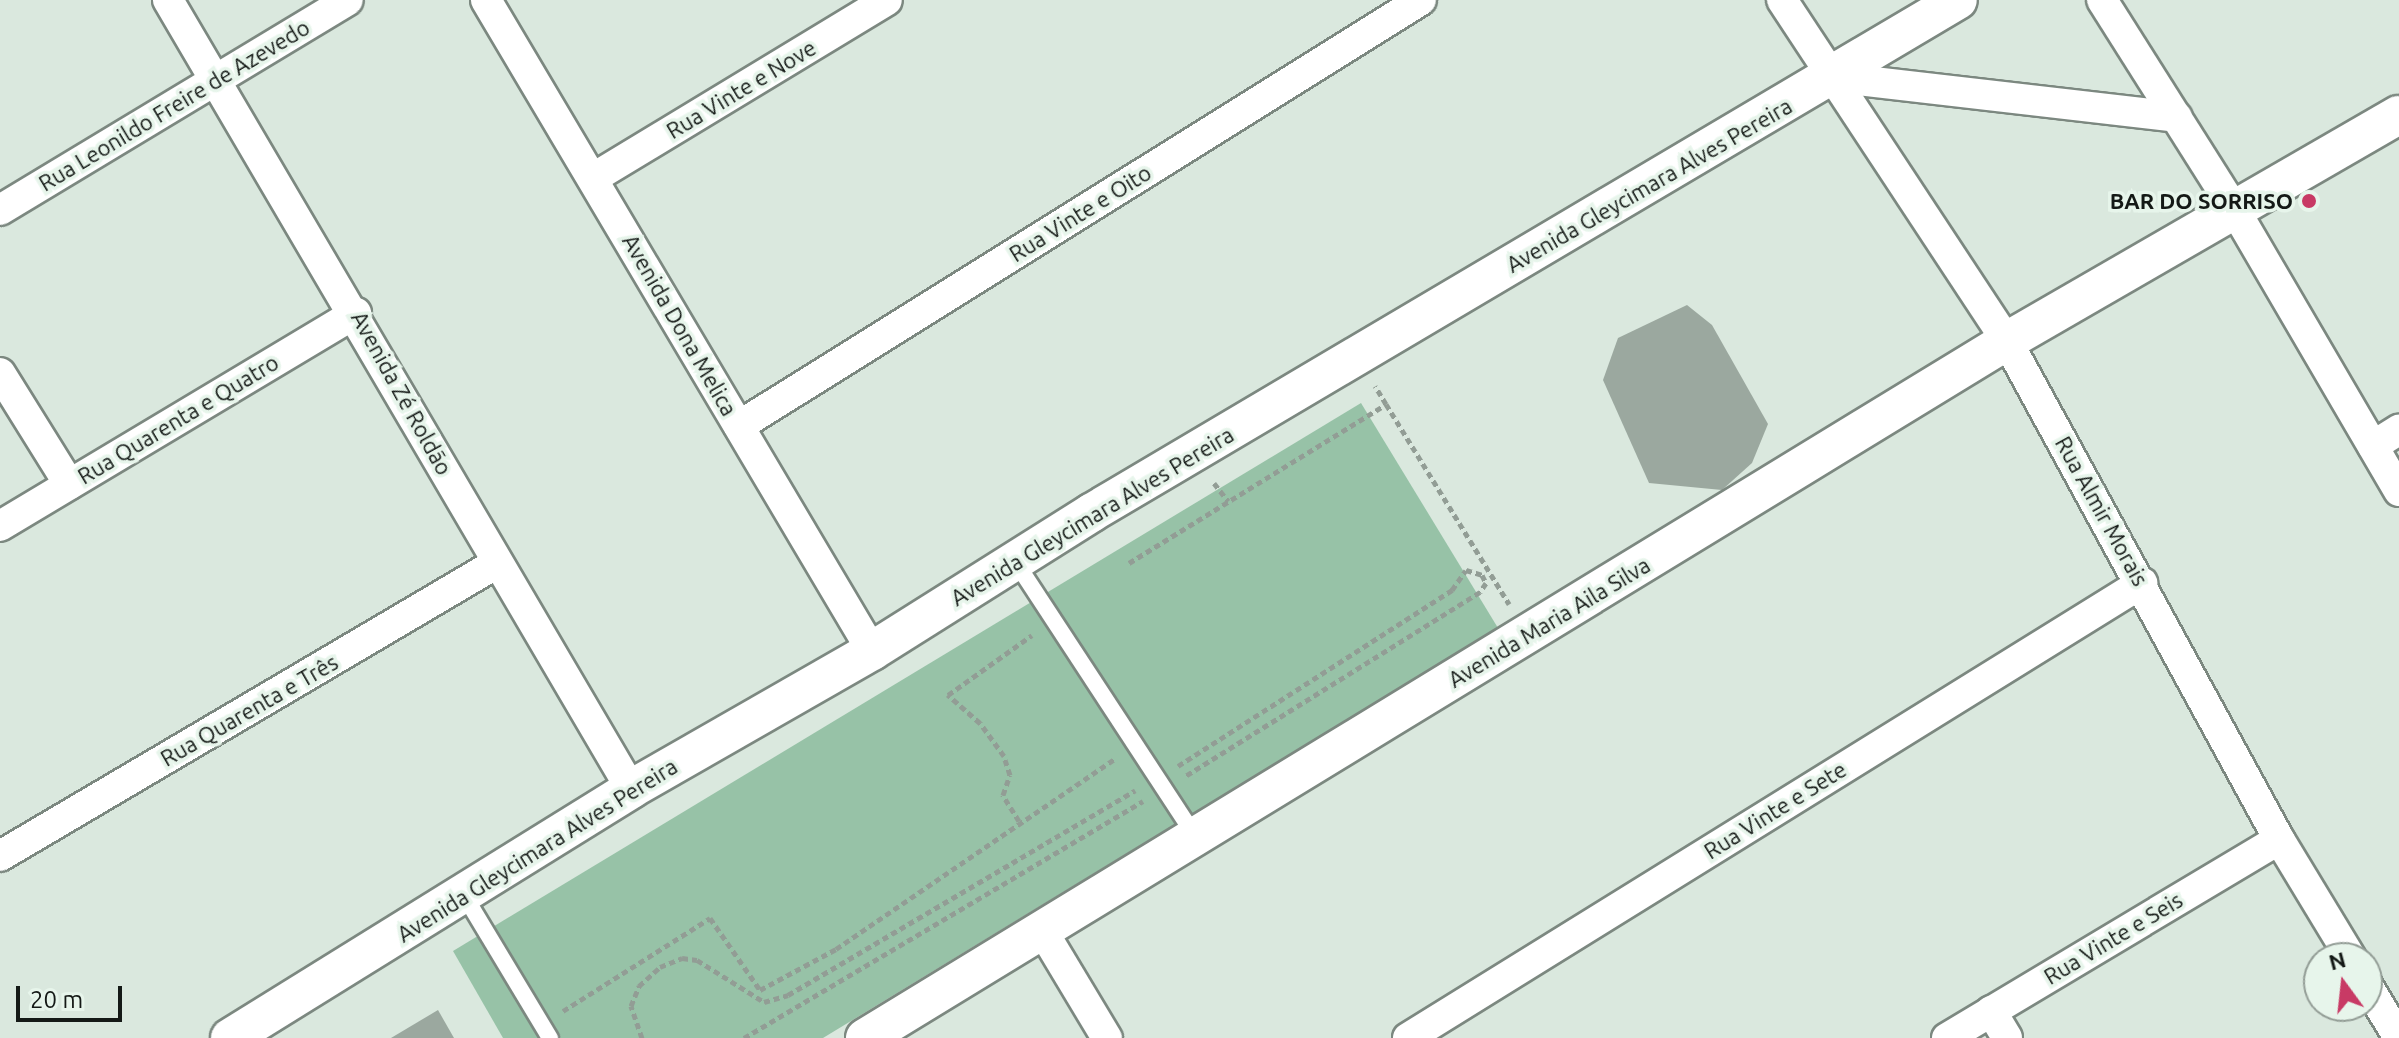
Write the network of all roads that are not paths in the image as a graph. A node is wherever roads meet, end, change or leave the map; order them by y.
1 (168, 0) edge
2 (348, 0) edge
3 (486, 0) edge
4 (887, 0) edge
5 (1421, 0) edge
6 (1782, 0) edge
7 (1958, 0) edge
8 (2102, 0) edge
9 (1832, 77) junction
10 (217, 79) junction
11 (2399, 115) edge
12 (2177, 117) junction
13 (595, 177) junction
14 (0, 210) edge
15 (2236, 212) junction
16 (356, 313) junction
17 (2007, 341) junction
18 (0, 373) edge
19 (739, 426) junction
20 (2399, 430) edge
21 (2373, 446) junction
22 (69, 484) junction
23 (2399, 491) edge
24 (0, 526) edge
25 (1015, 561) junction
26 (497, 563) junction
27 (2142, 583) junction
28 (872, 651) junction
29 (631, 789) junction
30 (1195, 836) junction
31 (2279, 839) junction
32 (0, 856) edge
33 (464, 895) junction
34 (1042, 930) junction
35 (2341, 942) edge
36 (1991, 1011) junction
37 (2383, 1012) edge
38 (546, 1031) edge
39 (230, 1038) edge
40 (865, 1038) edge
41 (1107, 1038) edge
42 (1408, 1038) edge
43 (1947, 1038) edge
44 (2007, 1038) edge
45 (2399, 1038) edge

1 - 10 street, Avenida Zé Roldão
2 - 10 street, Rua Leonildo Freire de Azevedo
3 - 13 street, Avenida Dona Melica
4 - 13 street, Rua Vinte e Nove
5 - 19 street, Rua Vinte e Oito
6 - 9 street, Rua Almir Morais
7 - 9 street, Avenida Gleycimara Alves Pereira
8 - 12 street
9 - 12 street
9 - 17 street, Rua Almir Morais
9 - 25 street, Avenida Gleycimara Alves Pereira
10 - 14 street, Rua Leonildo Freire de Azevedo
10 - 16 street, Avenida Zé Roldão
11 - 15 street, Avenida Maria Aila Silva
12 - 15 street
13 - 19 street, Avenida Dona Melica
15 - 17 street, Avenida Maria Aila Silva
15 - 21 street
16 - 22 street, Rua Quarenta e Quatro
16 - 26 street, Avenida Zé Roldão
17 - 27 street, Rua Almir Morais
17 - 30 street, Avenida Maria Aila Silva
18 - 22 street
19 - 28 street, Avenida Dona Melica
20 - 21 street
21 - 23 street
22 - 24 street, Rua Quarenta e Quatro
25 - 28 street, Avenida Gleycimara Alves Pereira
25 - 30 lane
26 - 29 street, Avenida Zé Roldão
26 - 32 street, Rua Quarenta e Três
27 - 31 street, Rua Almir Morais
27 - 42 street, Rua Vinte e Sete
28 - 29 street, Avenida Gleycimara Alves Pereira
29 - 33 street, Avenida Gleycimara Alves Pereira
30 - 34 street, Avenida Maria Aila Silva
31 - 35 street, Rua Almir Morais
31 - 36 street, Rua Vinte e Seis
33 - 38 lane
33 - 39 street, Avenida Gleycimara Alves Pereira
34 - 40 street, Avenida Maria Aila Silva
34 - 41 street
36 - 43 street, Rua Vinte e Seis
36 - 44 street
37 - 45 street

